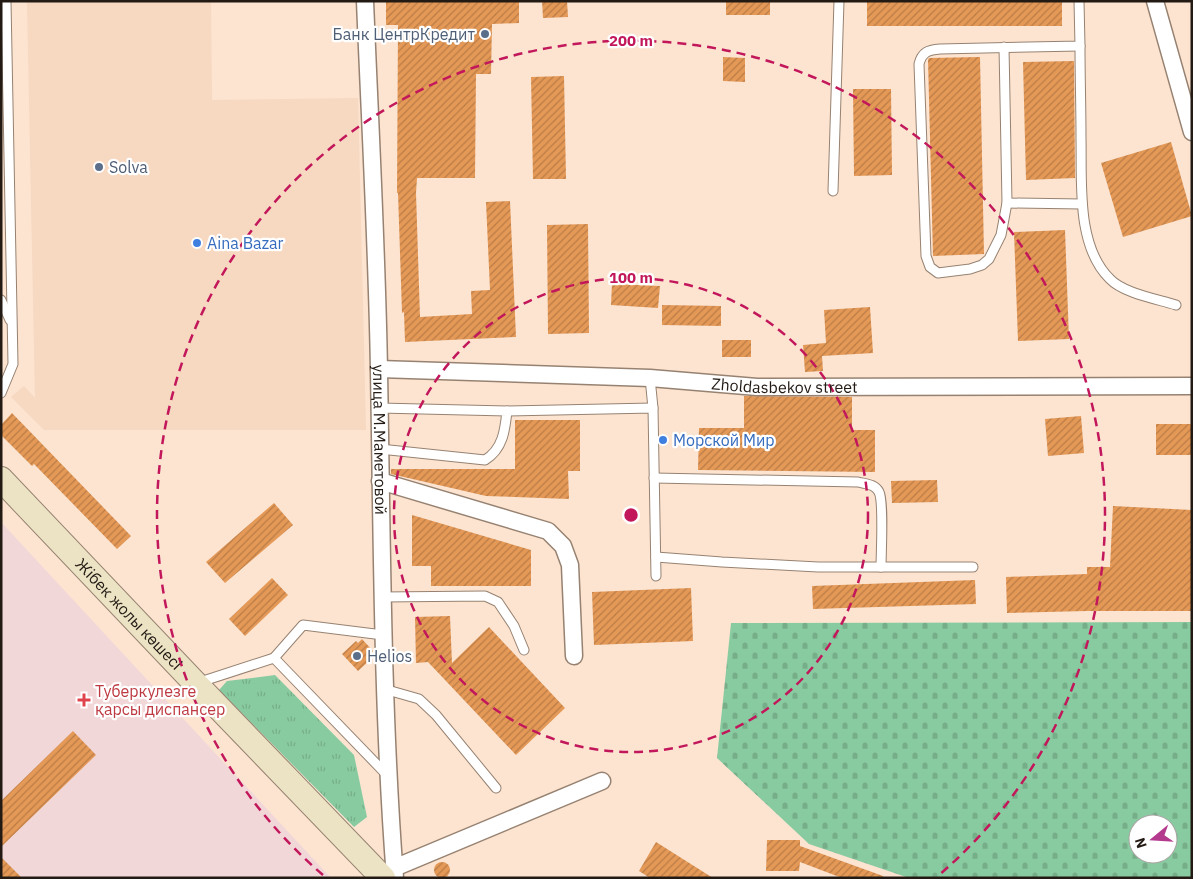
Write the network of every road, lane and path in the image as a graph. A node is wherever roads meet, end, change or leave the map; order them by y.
1 (6, 1) edge
2 (365, 1) edge
3 (838, 1) edge
4 (1079, 1) edge
5 (1155, 1) edge
6 (4, 20) edge
7 (1080, 46) junction
8 (1004, 47) junction
9 (1192, 132) edge
10 (833, 191) dead end
11 (1007, 203) junction
12 (1082, 204) junction
13 (1, 300) edge
14 (1176, 305) dead end
15 (12, 323) junction
16 (379, 369) junction
17 (650, 378) junction
18 (1192, 386) edge
19 (1, 393) edge
20 (379, 408) junction
21 (653, 408) junction
22 (508, 410) junction
23 (380, 449) junction
24 (654, 478) junction
25 (1, 479) edge
26 (380, 481) junction
27 (656, 557) junction
28 (881, 567) junction
29 (973, 567) dead end
30 (656, 576) dead end
31 (383, 597) junction
32 (383, 635) junction
33 (524, 650) dead end
34 (574, 656) dead end
35 (274, 658) junction
36 (195, 684) junction
37 (384, 689) junction
38 (388, 776) junction
39 (602, 781) dead end
40 (496, 788) dead end
41 (391, 874) edge

1 - 6 lane
2 - 16 street, улица М.Маметовой
3 - 10 lane
4 - 7 lane
5 - 9 street
6 - 15 lane
7 - 8 lane
7 - 12 lane
8 - 11 lane
8 - 11 lane
11 - 12 lane
12 - 14 lane
13 - 15 lane
15 - 19 lane
16 - 17 street, Zholdasbekov street
16 - 20 street, улица М.Маметовой
17 - 18 street, Zholdasbekov street
17 - 21 lane
20 - 22 lane
20 - 23 street, улица М.Маметовой
21 - 22 lane
21 - 24 lane
22 - 23 lane
23 - 26 street, улица М.Маметовой
24 - 27 lane
24 - 28 lane
25 - 36 main road, Жібек жолы көшесі
26 - 31 street, улица М.Маметовой
26 - 34 street
27 - 28 lane
27 - 30 lane
28 - 29 lane
31 - 32 street, улица М.Маметовой
31 - 33 lane
32 - 35 lane
32 - 37 street, улица М.Маметовой
35 - 36 lane
35 - 38 lane
36 - 41 main road, Жібек жолы көшесі
37 - 38 street, улица М.Маметовой
37 - 40 lane
38 - 41 street, улица М.Маметовой
39 - 41 street

